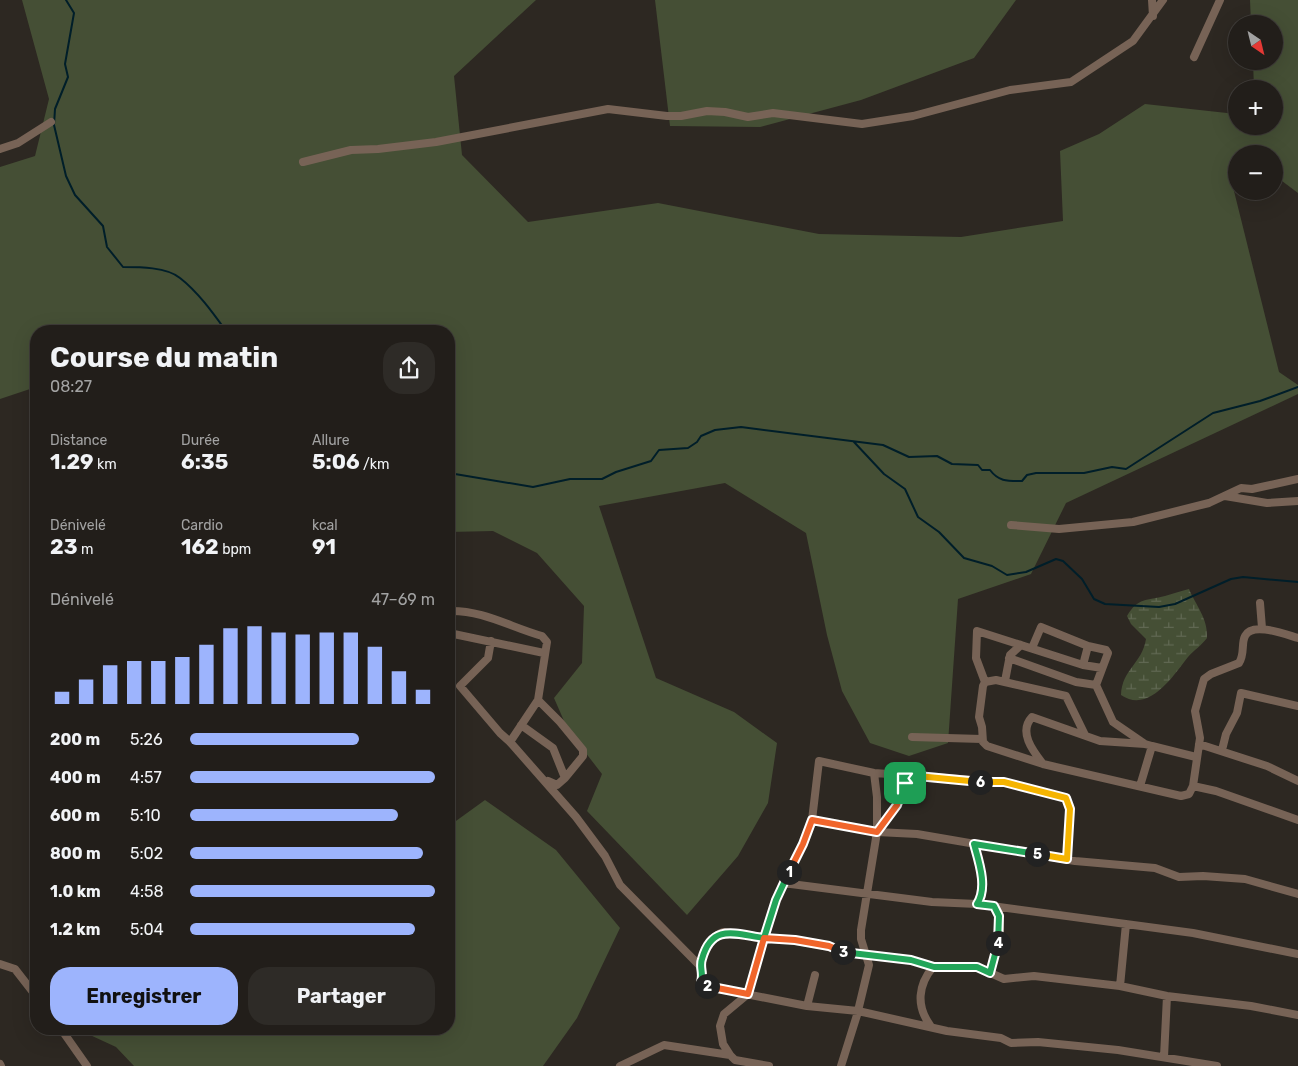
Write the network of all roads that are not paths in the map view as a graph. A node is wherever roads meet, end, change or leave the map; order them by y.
1 (1152, 0) edge
2 (1163, 0) edge
3 (1220, 0) edge
4 (1153, 16) junction
5 (1194, 57) dead end
6 (51, 122) dead end
7 (0, 149) edge
8 (303, 162) dead end
9 (1298, 479) edge
10 (1224, 496) junction
11 (1298, 502) edge
12 (1011, 525) dead end
13 (1260, 603) dead end
14 (455, 611) edge
15 (1262, 628) junction
16 (455, 634) edge
17 (1298, 638) edge
18 (491, 642) junction
19 (1021, 645) junction
20 (1088, 646) junction
21 (1032, 648) junction
22 (544, 653) junction
23 (1009, 658) junction
24 (1083, 665) junction
25 (1102, 668) junction
26 (1005, 681) junction
27 (985, 682) junction
28 (1076, 682) junction
29 (1096, 685) junction
30 (1066, 696) junction
31 (538, 700) junction
32 (1298, 706) edge
33 (521, 724) junction
34 (1085, 735) junction
35 (912, 737) dead end
36 (982, 739) junction
37 (510, 742) junction
38 (1199, 744) junction
39 (1148, 745) junction
40 (1222, 750) junction
41 (1196, 757) junction
42 (1043, 764) junction
43 (874, 773) junction
44 (907, 775) junction
45 (565, 778) junction
46 (544, 779) junction
47 (1298, 781) edge
48 (1140, 786) junction
49 (1193, 786) junction
50 (812, 820) junction
51 (1298, 820) edge
52 (877, 832) junction
53 (974, 844) junction
54 (1067, 859) junction
55 (783, 883) junction
56 (867, 893) junction
57 (1298, 894) edge
58 (977, 904) junction
59 (994, 906) junction
60 (1126, 924) junction
61 (764, 938) junction
62 (1298, 954) edge
63 (868, 956) junction
64 (0, 964) edge
65 (700, 966) junction
66 (934, 967) junction
67 (990, 973) junction
68 (815, 975) dead end
69 (1120, 986) junction
70 (30, 988) edge
71 (748, 994) junction
72 (1167, 996) junction
73 (807, 1006) junction
74 (858, 1011) junction
75 (1298, 1015) edge
76 (930, 1026) junction
77 (65, 1035) edge
78 (730, 1055) junction
79 (1164, 1057) junction
80 (87, 1066) edge
81 (620, 1066) edge
82 (769, 1066) edge
83 (840, 1066) edge
84 (1217, 1066) edge

1 - 4 street
2 - 4 street
3 - 5 street
4 - 8 street
6 - 7 street
9 - 10 street
10 - 11 street
10 - 12 street
13 - 15 street
14 - 22 street
15 - 17 street
15 - 38 street
16 - 18 street
18 - 22 street
18 - 37 street
19 - 21 street
19 - 23 street
19 - 27 street
20 - 21 street
20 - 24 street
20 - 25 street
21 - 24 street
22 - 31 street
23 - 26 street
23 - 28 street
24 - 25 street
25 - 29 street
26 - 27 street
26 - 30 street
27 - 36 street
28 - 29 street
28 - 30 street
29 - 39 street
30 - 34 street
31 - 33 street
31 - 45 street
32 - 40 street
33 - 37 street
33 - 45 street
34 - 39 street
34 - 42 street
35 - 36 street
36 - 42 street
37 - 46 street
38 - 40 street
38 - 41 street
39 - 41 street
39 - 48 street
40 - 47 street
41 - 49 street
42 - 48 street
43 - 44 street
43 - 50 street
43 - 52 street
44 - 52 street
44 - 54 street
45 - 46 street
46 - 65 street
48 - 49 street
49 - 51 street
50 - 52 street
50 - 55 street
52 - 53 street
52 - 56 street
53 - 54 street
53 - 58 street
54 - 57 street
55 - 56 street
55 - 61 street
56 - 58 street
56 - 63 street
58 - 59 street
59 - 60 street
59 - 67 street
60 - 62 street
60 - 69 street
61 - 63 street
61 - 65 street
61 - 71 street
63 - 66 street
63 - 74 street
64 - 70 street
65 - 71 street
66 - 67 street
66 - 76 street
67 - 69 street
68 - 73 street
69 - 72 street
71 - 73 street
71 - 78 street
72 - 75 street
72 - 79 street
73 - 74 street
74 - 76 street
74 - 83 street
76 - 79 street
77 - 80 street
78 - 81 street
78 - 82 street
79 - 84 street

